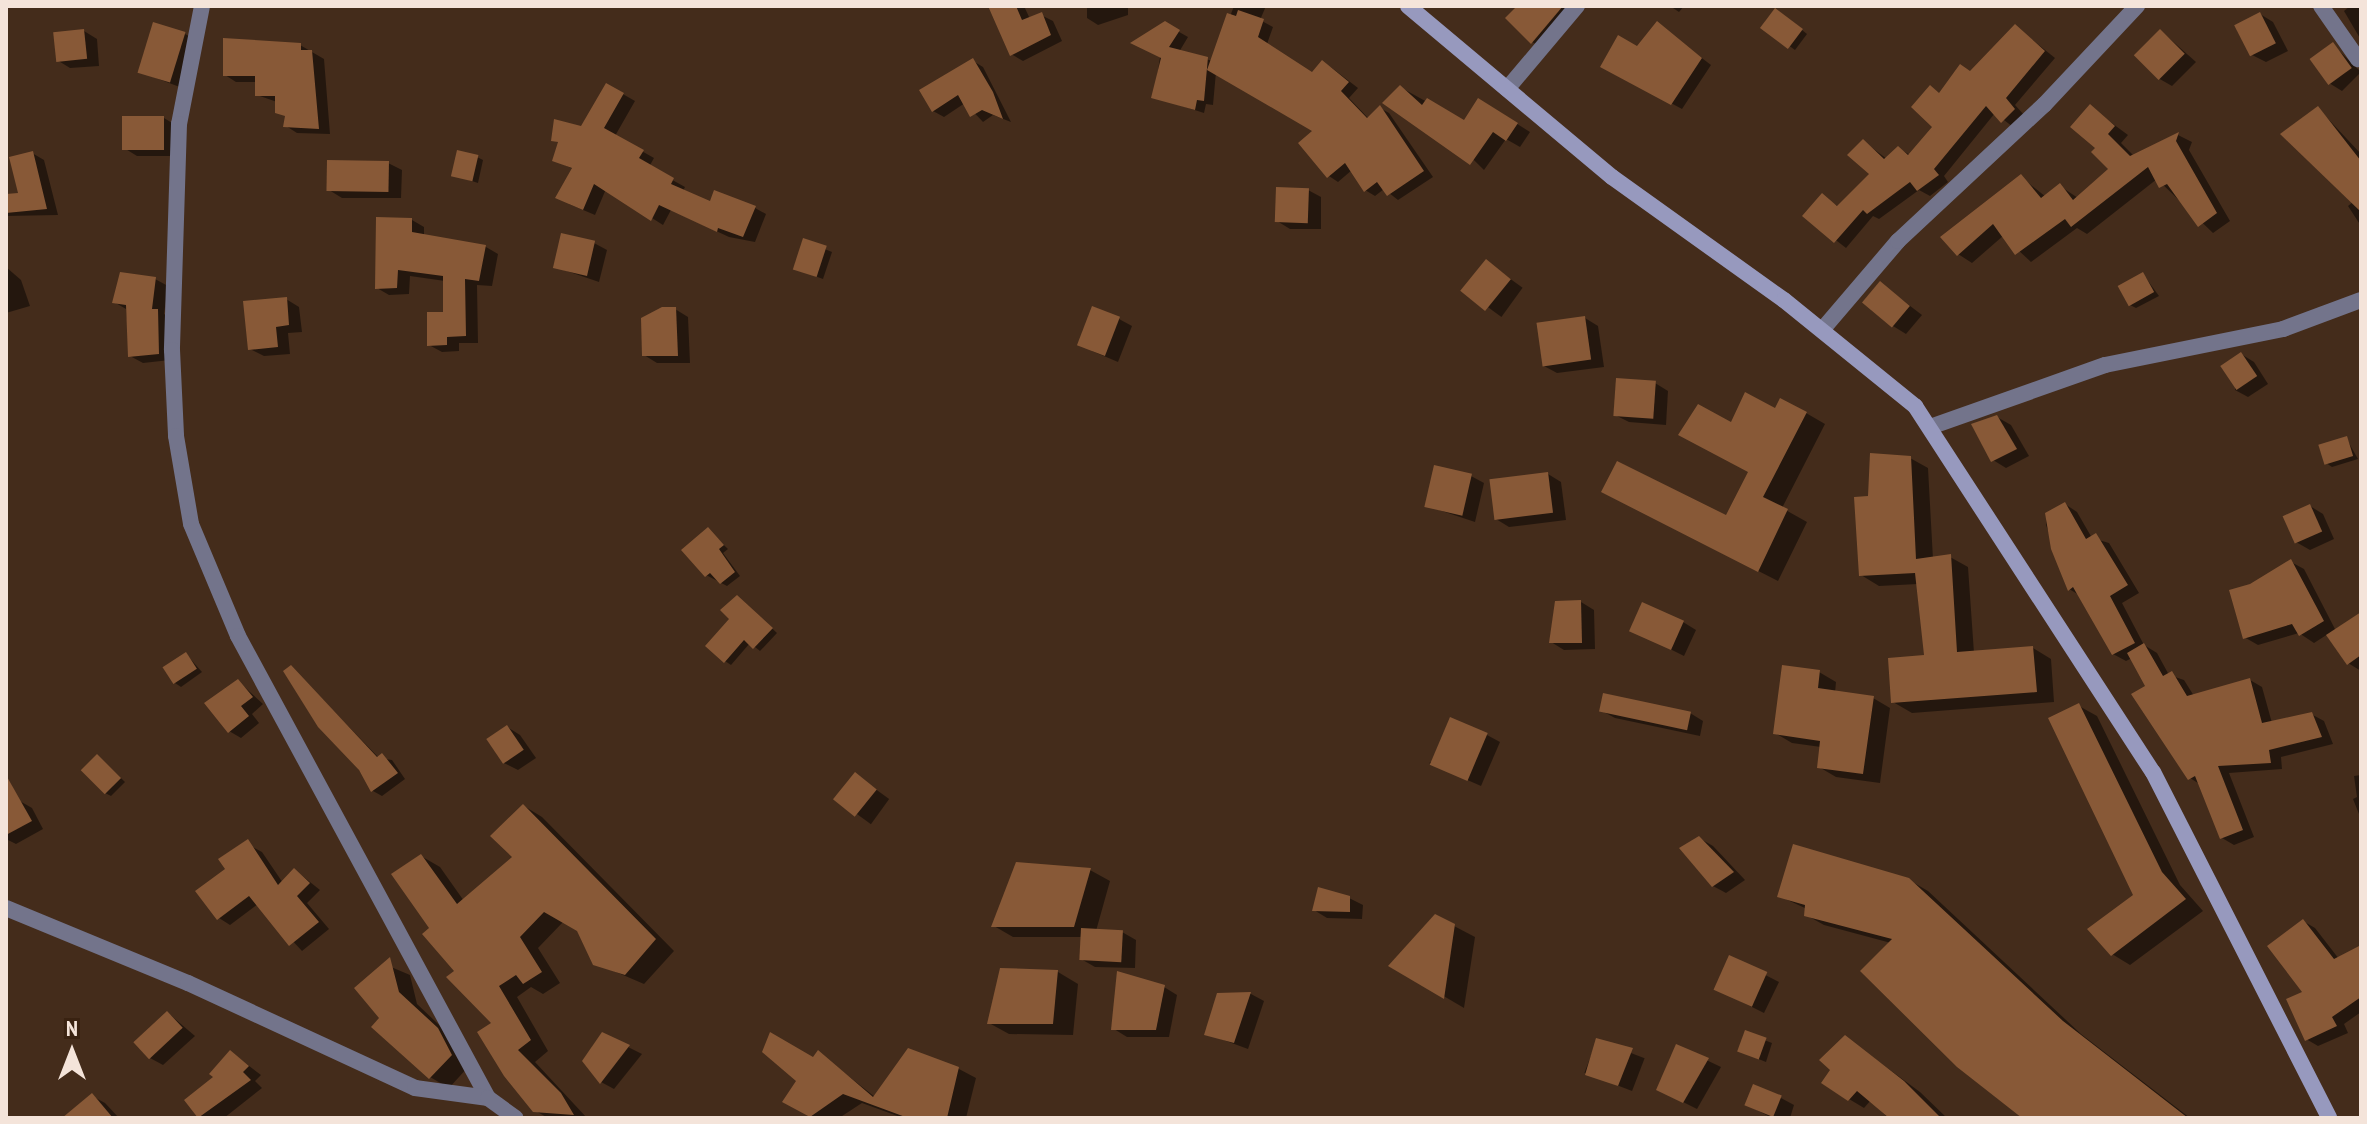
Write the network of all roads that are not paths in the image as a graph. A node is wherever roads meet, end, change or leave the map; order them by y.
1 (202, 6) edge
2 (1408, 6) edge
3 (1577, 6) edge
4 (2137, 6) edge
5 (2321, 6) edge
6 (2358, 59) dead end
7 (1507, 89) junction
8 (2361, 300) edge
9 (1822, 330) junction
10 (1930, 427) junction
11 (6, 908) edge
12 (488, 1098) junction
13 (516, 1118) edge
14 (2329, 1118) edge

1 - 12 street
2 - 7 street
3 - 7 street
4 - 9 street
5 - 6 street
7 - 9 street
8 - 10 street
9 - 10 street
10 - 14 street
11 - 12 street
12 - 13 street

